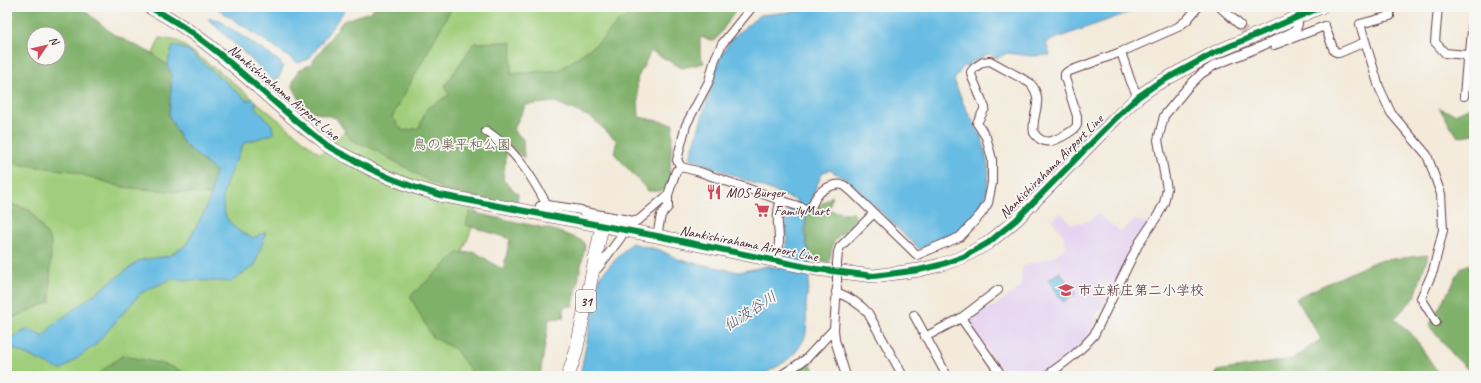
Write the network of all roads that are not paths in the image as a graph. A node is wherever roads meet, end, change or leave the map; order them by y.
1 (149, 7) edge
2 (752, 7) edge
3 (1198, 7) edge
4 (1220, 7) edge
5 (1320, 7) edge
6 (1390, 7) edge
7 (1438, 7) edge
8 (1474, 8) edge
9 (1296, 17) junction
10 (1240, 25) tunnel mouth
11 (1365, 42) junction
12 (1258, 46) junction
13 (1121, 52) junction
14 (1472, 52) edge
15 (1464, 96) dead end
16 (1138, 97) junction
17 (486, 131) dead end
18 (681, 167) junction
19 (668, 195) junction
20 (781, 200) junction
21 (543, 210) junction
22 (873, 214) junction
23 (602, 226) junction
24 (657, 236) junction
25 (621, 238) dead end
26 (778, 261) junction
27 (593, 268) junction
28 (998, 290) dead end
29 (836, 292) junction
30 (914, 316) dead end
31 (961, 318) junction
32 (1436, 322) dead end
33 (834, 329) junction
34 (925, 337) junction
35 (568, 376) edge
36 (780, 376) edge
37 (846, 376) edge
38 (903, 376) edge
39 (947, 376) edge
40 (1002, 376) edge
41 (1046, 376) edge

1 - 21 main road, Nankishirahama Airport Line
2 - 18 street
3 - 13 street
4 - 10 street
5 - 9 main road, Nankishirahama Airport Line
6 - 11 street
7 - 14 street
8 - 14 street
9 - 12 street
9 - 16 main road, Nankishirahama Airport Line
11 - 12 street
11 - 32 street
12 - 41 street
13 - 16 street
13 - 22 street
14 - 15 street
16 - 26 main road, Nankishirahama Airport Line
17 - 21 street
18 - 19 street
18 - 20 street
19 - 21 street
19 - 24 street
20 - 22 street
20 - 26 street
21 - 23 main road, Nankishirahama Airport Line
22 - 29 street, bridge
23 - 24 main road, Nankishirahama Airport Line
23 - 27 main road, 31
24 - 26 main road, Nankishirahama Airport Line
25 - 27 street
27 - 35 main road, 31
28 - 31 street
29 - 33 street
29 - 38 street
30 - 34 street
31 - 34 street
31 - 40 street
33 - 36 street
33 - 37 street
34 - 39 street

